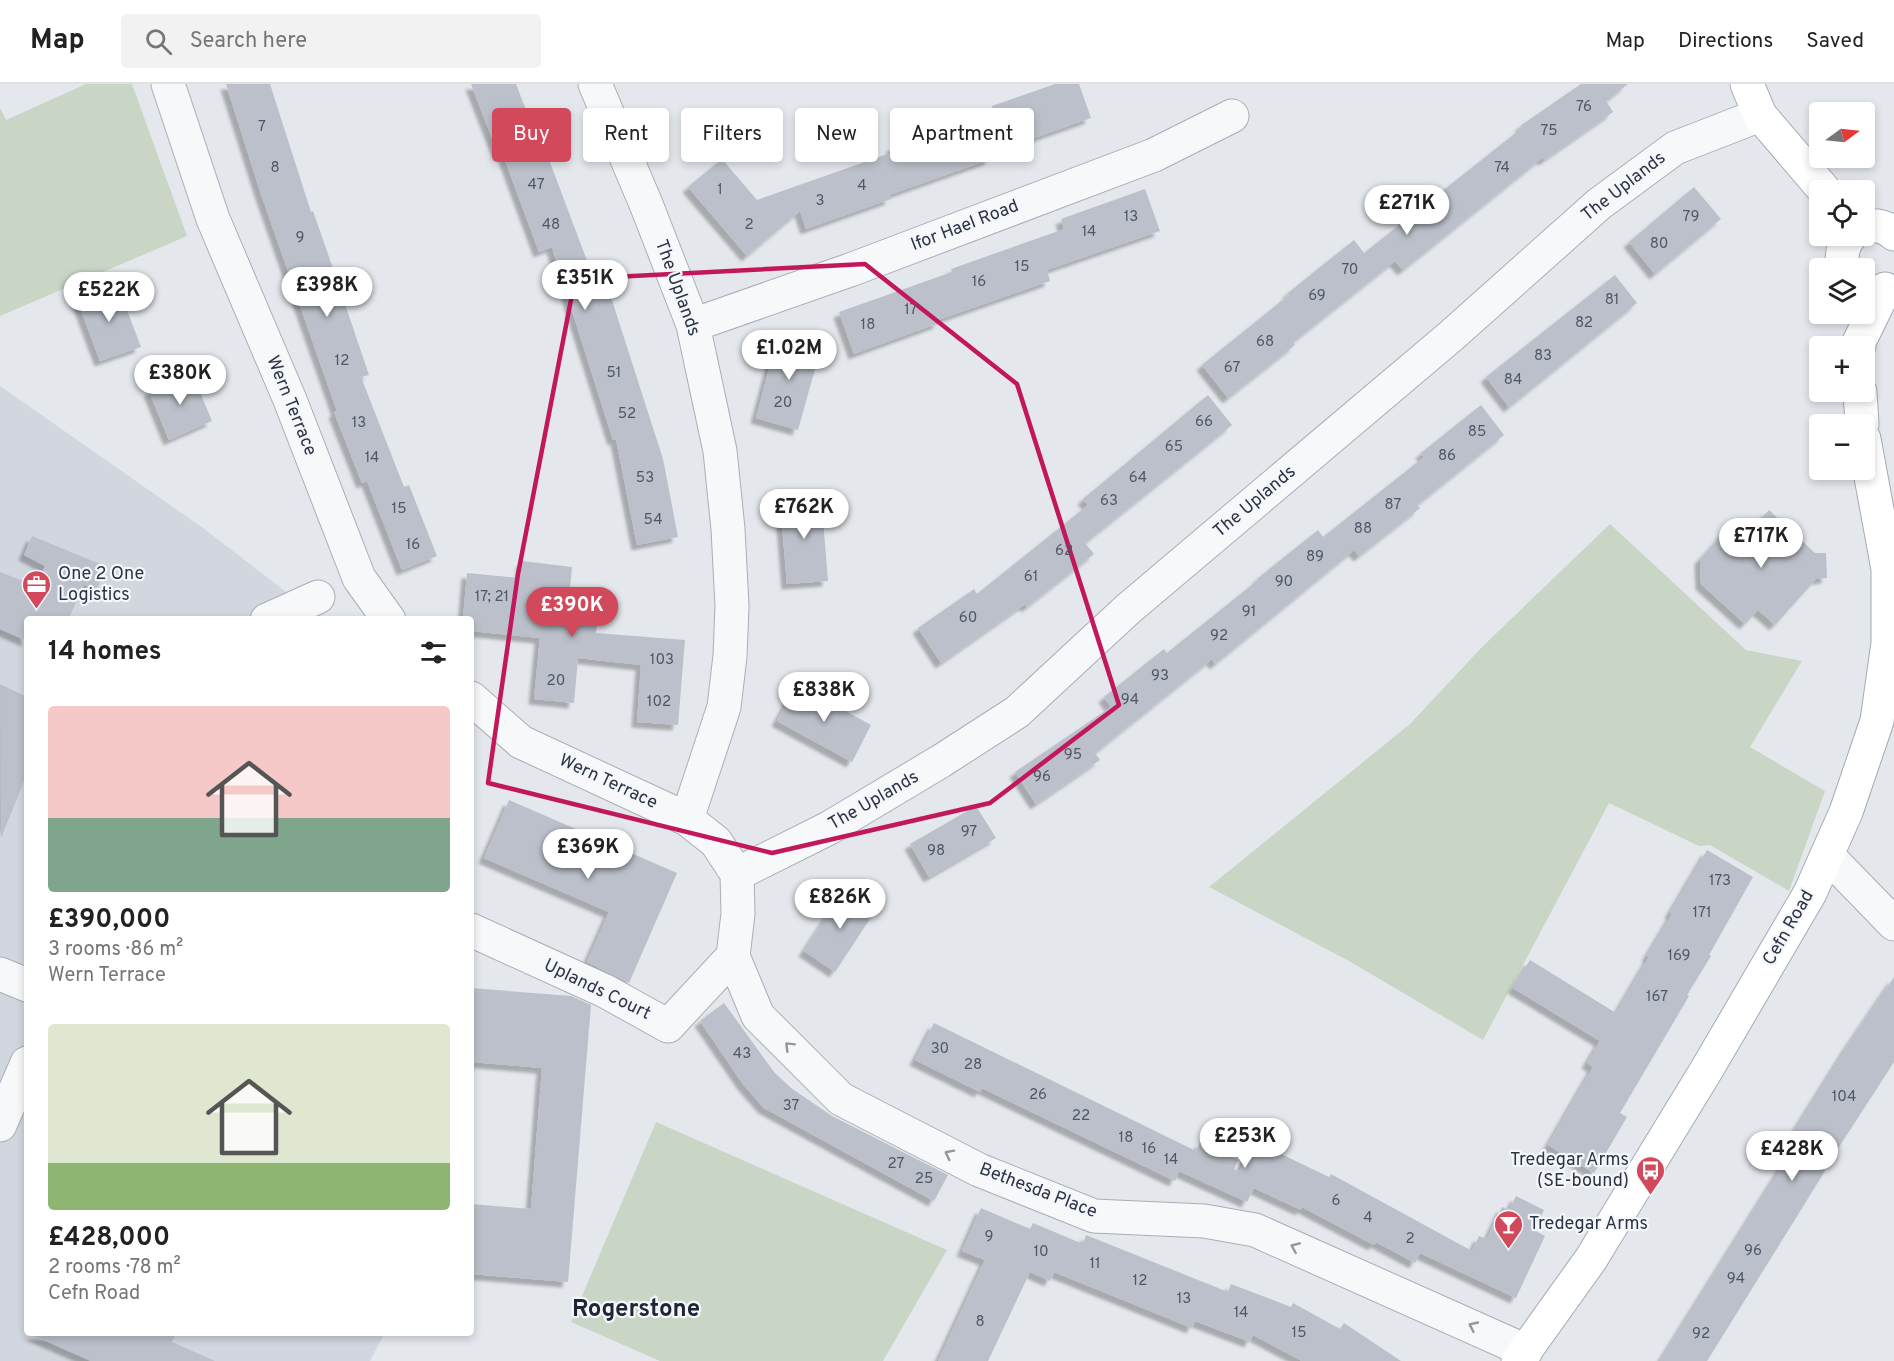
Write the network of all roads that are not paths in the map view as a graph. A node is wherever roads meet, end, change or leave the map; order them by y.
1 (168, 84) edge
2 (595, 84) edge
3 (1748, 84) edge
4 (1760, 115) junction
5 (1232, 116) dead end
6 (1815, 180) edge
7 (1875, 226) edge
8 (1894, 234) edge
9 (1881, 287) edge
10 (693, 325) junction
11 (1861, 336) edge
12 (1871, 480) edge
13 (318, 597) dead end
14 (276, 616) edge
15 (386, 616) edge
16 (474, 701) edge
17 (687, 819) junction
18 (1828, 856) junction
19 (737, 874) junction
20 (1894, 924) edge
21 (474, 931) edge
22 (733, 956) junction
23 (0, 974) edge
24 (24, 984) edge
25 (24, 1070) edge
26 (0, 1125) edge
27 (1522, 1356) edge

1 - 15 street, Wern Terrace
2 - 10 street, The Uplands
3 - 4 main road
4 - 6 main road
4 - 19 street, The Uplands
5 - 10 street, Ifor Hael Road
7 - 8 main road
9 - 11 main road
10 - 17 street, The Uplands
12 - 18 main road, Cefn Road
13 - 14 street
16 - 17 street, Wern Terrace
17 - 19 street, Wern Terrace
18 - 20 street
18 - 27 main road, Cefn Road
19 - 22 street, Bethesda Place
21 - 22 street, Uplands Court
27 -> 22 street, Bethesda Place
23 - 24 street
25 - 26 street

